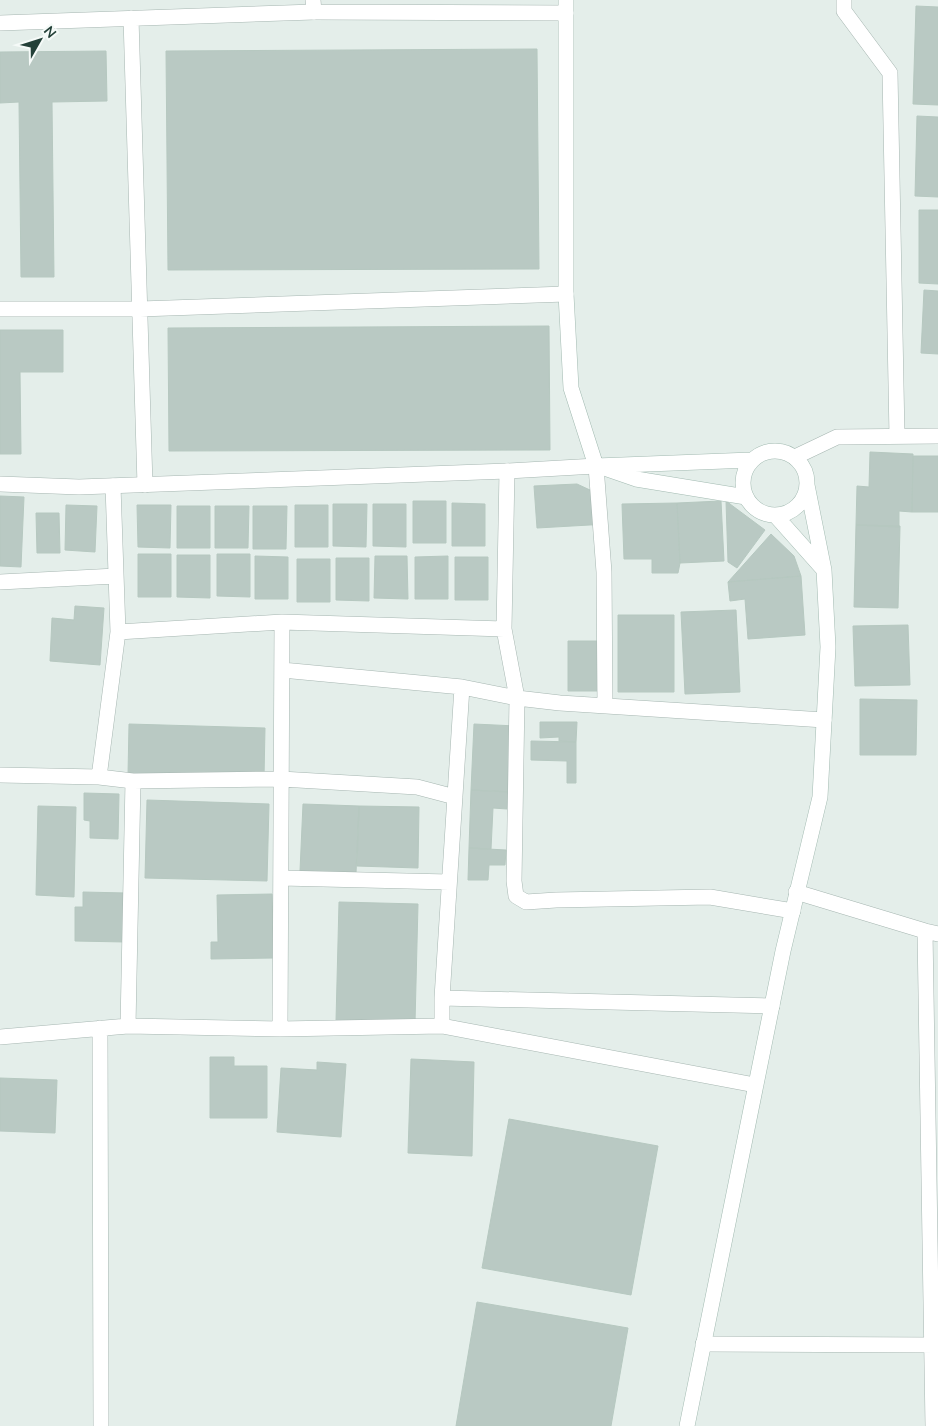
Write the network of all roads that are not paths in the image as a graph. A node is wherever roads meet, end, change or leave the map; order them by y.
1 (844, 0) edge
2 (313, 6) edge
3 (566, 6) edge
4 (131, 18) junction
5 (0, 23) edge
6 (566, 294) junction
7 (0, 308) edge
8 (140, 309) junction
9 (897, 436) junction
10 (938, 436) edge
11 (795, 457) junction
12 (751, 460) junction
13 (596, 466) junction
14 (507, 471) junction
15 (0, 484) edge
16 (145, 485) junction
17 (807, 485) junction
18 (113, 486) junction
19 (746, 498) junction
20 (776, 515) junction
21 (824, 570) junction
22 (116, 576) junction
23 (0, 582) edge
24 (282, 622) junction
25 (504, 629) junction
26 (118, 632) junction
27 (282, 670) junction
28 (462, 688) junction
29 (518, 698) junction
30 (606, 706) junction
31 (824, 720) junction
32 (0, 775) edge
33 (99, 776) junction
34 (281, 779) junction
35 (132, 781) junction
36 (455, 797) junction
37 (281, 878) junction
38 (449, 882) junction
39 (796, 892) junction
40 (793, 911) junction
41 (932, 932) edge
42 (442, 998) junction
43 (772, 1006) junction
44 (128, 1026) junction
45 (442, 1026) junction
46 (100, 1028) junction
47 (280, 1029) junction
48 (0, 1037) edge
49 (755, 1086) junction
50 (934, 1162) edge
51 (703, 1344) junction
52 (935, 1345) edge
53 (101, 1426) edge
54 (687, 1426) edge
55 (933, 1426) edge

1 - 9 street
2 - 3 street
2 - 4 street
3 - 6 street
4 - 5 street
4 - 8 street
6 - 8 street
6 - 13 street
7 - 8 street
8 - 16 street
9 - 10 street
9 - 11 street
11 - 12 street
11 - 17 street
12 - 13 street
12 - 19 street
13 - 14 street
13 - 19 street
13 - 30 street
14 - 16 street
14 - 25 street
15 - 18 street
16 - 18 street
17 - 20 street
17 - 21 street
18 - 22 street
19 - 20 street
20 - 21 street
21 - 31 street
22 - 23 street
22 - 26 street
24 - 25 street
24 - 26 street
24 - 27 street
25 - 29 street
26 - 33 street
27 - 28 street
27 - 34 street
28 - 29 street
28 - 36 street
29 - 30 street
29 - 40 street
30 - 31 street
31 - 39 street
32 - 33 street
33 - 35 street
34 - 35 street
34 - 36 street
34 - 37 street
35 - 44 street
36 - 38 street
37 - 38 street
37 - 47 street
38 - 42 street
39 - 40 street
39 - 41 street
40 - 43 street
41 - 50 street
42 - 43 street
42 - 45 street
43 - 49 street
44 - 46 street
44 - 47 street
45 - 47 street
45 - 49 street
46 - 48 street
46 - 53 street
49 - 51 street
50 - 52 street
51 - 52 street
51 - 54 street
52 - 55 street

